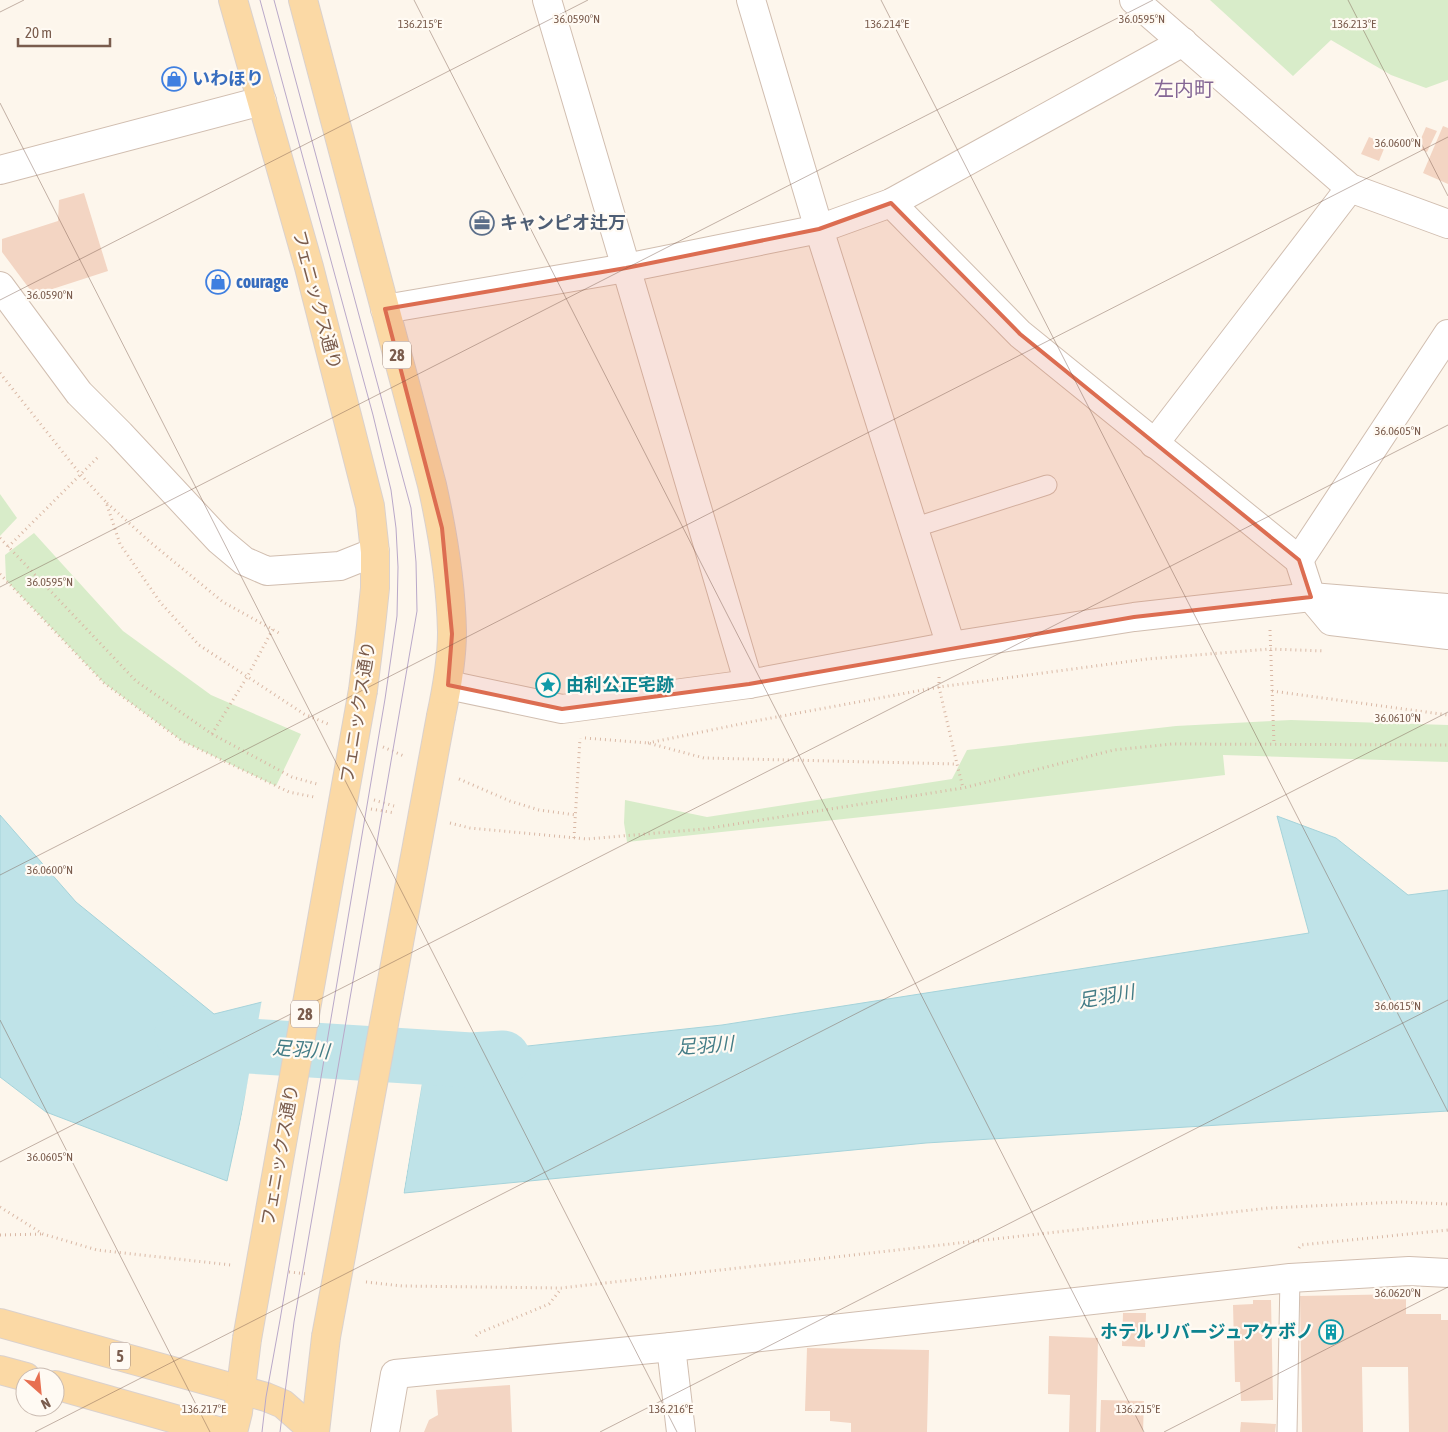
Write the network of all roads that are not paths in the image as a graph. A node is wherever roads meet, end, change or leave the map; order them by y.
1 (233, 0) edge
2 (303, 0) edge
3 (547, 0) edge
4 (751, 0) edge
5 (1134, 0) edge
6 (1183, 42) junction
7 (262, 101) junction
8 (0, 170) edge
9 (1350, 188) junction
10 (891, 203) junction
11 (1448, 224) edge
12 (819, 228) junction
13 (626, 268) junction
14 (0, 286) edge
15 (385, 309) junction
16 (1448, 334) edge
17 (1154, 444) junction
18 (1047, 485) dead end
19 (913, 528) junction
20 (375, 552) junction
21 (1299, 560) junction
22 (1311, 598) junction
23 (1448, 608) edge
24 (1448, 635) edge
25 (943, 648) junction
26 (749, 684) junction
27 (448, 685) junction
28 (1293, 1266) junction
29 (1448, 1273) edge
30 (0, 1323) edge
31 (671, 1347) junction
32 (0, 1370) edge
33 (15, 1374) edge
34 (65, 1388) edge
35 (241, 1390) junction
36 (221, 1432) edge
37 (233, 1432) edge
38 (315, 1432) edge
39 (385, 1432) edge
40 (681, 1432) edge
41 (1287, 1432) edge

1 - 7 main road, フェニックス通り / 28
2 - 15 main road, 28
3 - 13 street
4 - 12 street
5 - 6 street
6 - 9 street
6 - 10 street
7 - 8 street
7 - 20 main road, フェニックス通り / 28
9 - 11 street
9 - 17 street
10 - 12 street
10 - 17 street
12 - 13 street
12 - 19 street
13 - 15 street
13 - 26 street
14 - 20 street
15 - 27 main road, 28
16 - 21 street
17 - 21 street
18 - 19 lane
19 - 25 street
20 - 35 main road, フェニックス通り / 28, bridge
21 - 22 street
22 - 23 street
22 - 24 street
22 - 25 street
25 - 26 street
26 - 27 street
27 - 38 main road, 28, bridge
28 - 29 street
28 - 31 street
28 - 41 lane
30 - 35 main road, 5
31 - 39 street
31 - 40 street
32 - 33 main road
34 - 36 main road
35 - 37 main road, フェニックス通り / 28
35 - 38 main road, 5

